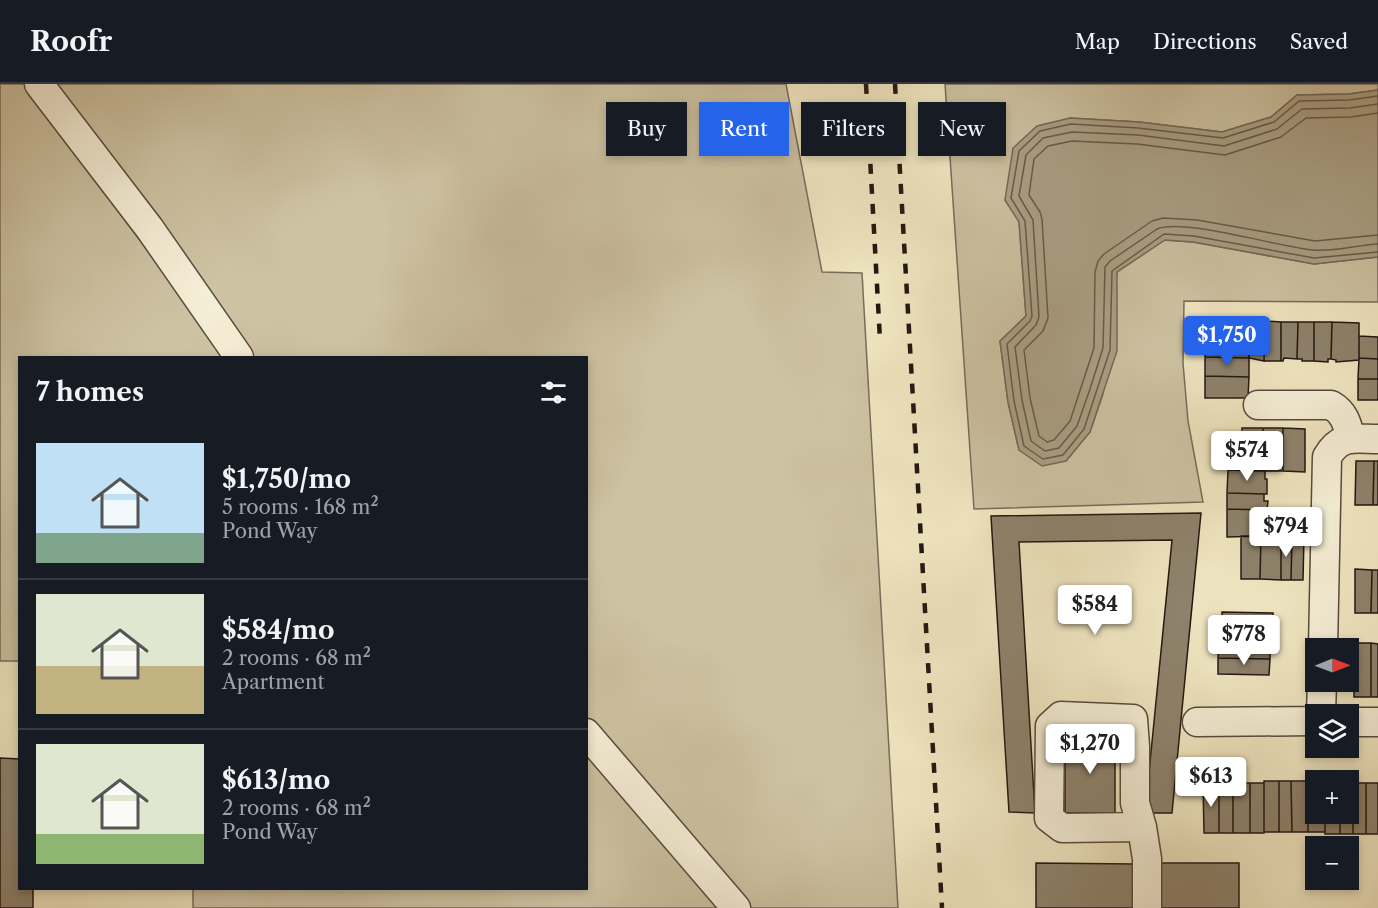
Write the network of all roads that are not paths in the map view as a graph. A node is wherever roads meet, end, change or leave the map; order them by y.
1 (39, 84) edge
2 (238, 356) edge
3 (1258, 405) dead end
4 (1365, 439) edge
5 (1323, 638) edge
6 (1305, 721) edge
7 (1197, 722) dead end
8 (1359, 722) edge
9 (1378, 722) edge
10 (588, 734) edge
11 (1142, 827) junction
12 (736, 908) edge
13 (1147, 908) edge

1 - 2 street
3 - 4 street
4 - 5 street
6 - 7 street
8 - 9 street
10 - 12 street
11 - 11 street
11 - 13 street

